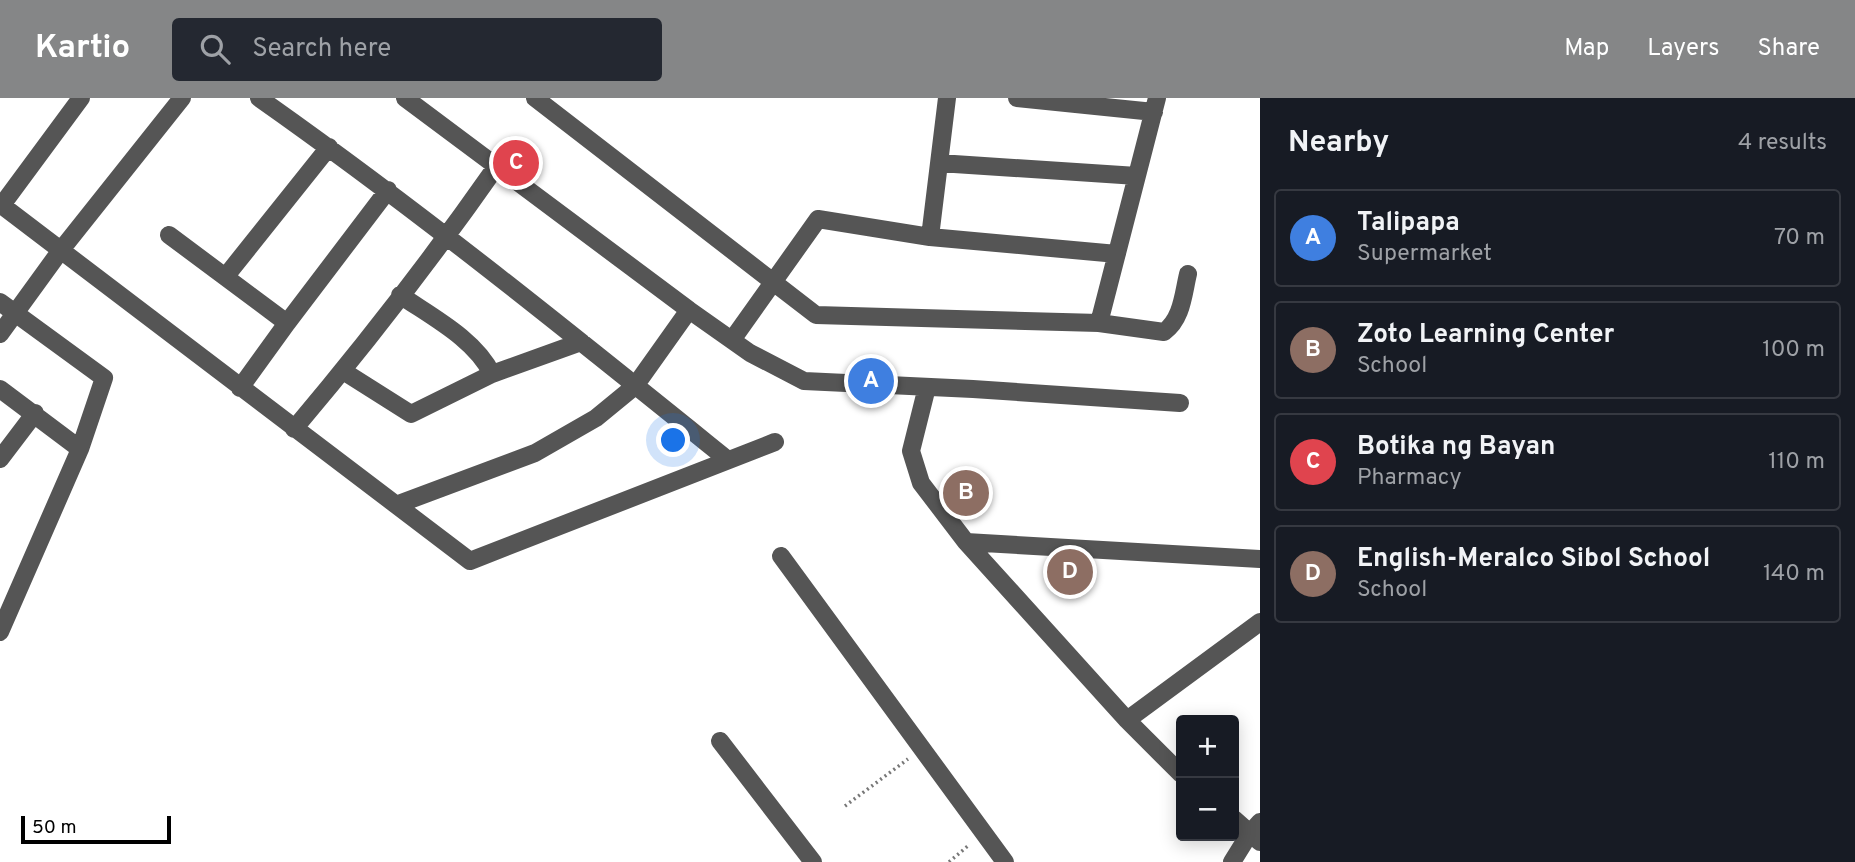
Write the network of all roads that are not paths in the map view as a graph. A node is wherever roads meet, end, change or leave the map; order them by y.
1 (81, 98) edge
2 (182, 98) edge
3 (259, 98) edge
4 (405, 98) edge
5 (535, 98) edge
6 (947, 98) edge
7 (1017, 98) edge
8 (1156, 105) edge
9 (329, 147) junction
10 (939, 163) junction
11 (496, 167) junction
12 (1137, 176) junction
13 (388, 190) junction
14 (1, 205) edge
15 (169, 235) dead end
16 (447, 236) junction
17 (930, 237) junction
18 (61, 250) junction
19 (1117, 254) junction
20 (1188, 274) dead end
21 (226, 276) junction
22 (773, 281) junction
23 (400, 295) junction
24 (0, 302) edge
25 (689, 310) junction
26 (16, 313) junction
27 (287, 323) junction
28 (1099, 323) junction
29 (0, 334) edge
30 (732, 340) junction
31 (581, 342) junction
32 (342, 371) junction
33 (492, 374) junction
34 (635, 386) junction
35 (927, 387) junction
36 (240, 388) junction
37 (0, 389) edge
38 (1181, 403) dead end
39 (35, 414) junction
40 (294, 429) junction
41 (775, 442) dead end
42 (80, 449) junction
43 (0, 459) edge
44 (728, 460) junction
45 (396, 505) junction
46 (966, 542) junction
47 (781, 556) dead end
48 (1260, 559) edge
49 (2, 622) edge
50 (1260, 622) edge
51 (1127, 720) junction
52 (720, 741) dead end
53 (1176, 769) edge
54 (1239, 822) edge
55 (1257, 832) edge
56 (813, 862) edge
57 (1006, 862) edge
58 (1232, 862) edge

1 - 14 street
2 - 18 street
3 - 9 street
4 - 11 street
5 - 22 street
6 - 10 street
7 - 8 street
8 - 12 street
9 - 13 street
9 - 21 street
10 - 12 street
10 - 17 street
11 - 16 street
11 - 25 street
12 - 19 street
13 - 16 street
13 - 27 street
14 - 18 street
15 - 21 street
16 - 23 street
16 - 31 street
17 - 19 street
17 - 22 street
18 - 26 street
18 - 36 street
19 - 28 street
20 - 28 street
21 - 27 street
22 - 28 street
22 - 30 street
23 - 32 street
23 - 33 street
24 - 26 street
25 - 30 street
25 - 34 street
26 - 29 street
26 - 42 street
27 - 36 street
30 - 35 street
31 - 33 street
31 - 34 street
32 - 33 street
32 - 40 street
34 - 44 street
34 - 45 street
35 - 38 street
35 - 46 street
36 - 40 street
37 - 39 street
39 - 42 street
39 - 43 street
40 - 45 street
41 - 44 street
42 - 49 street
44 - 45 street
46 - 48 street
46 - 51 street
47 - 57 street
50 - 51 street
51 - 53 street
52 - 56 street
54 - 55 street
55 - 58 street

